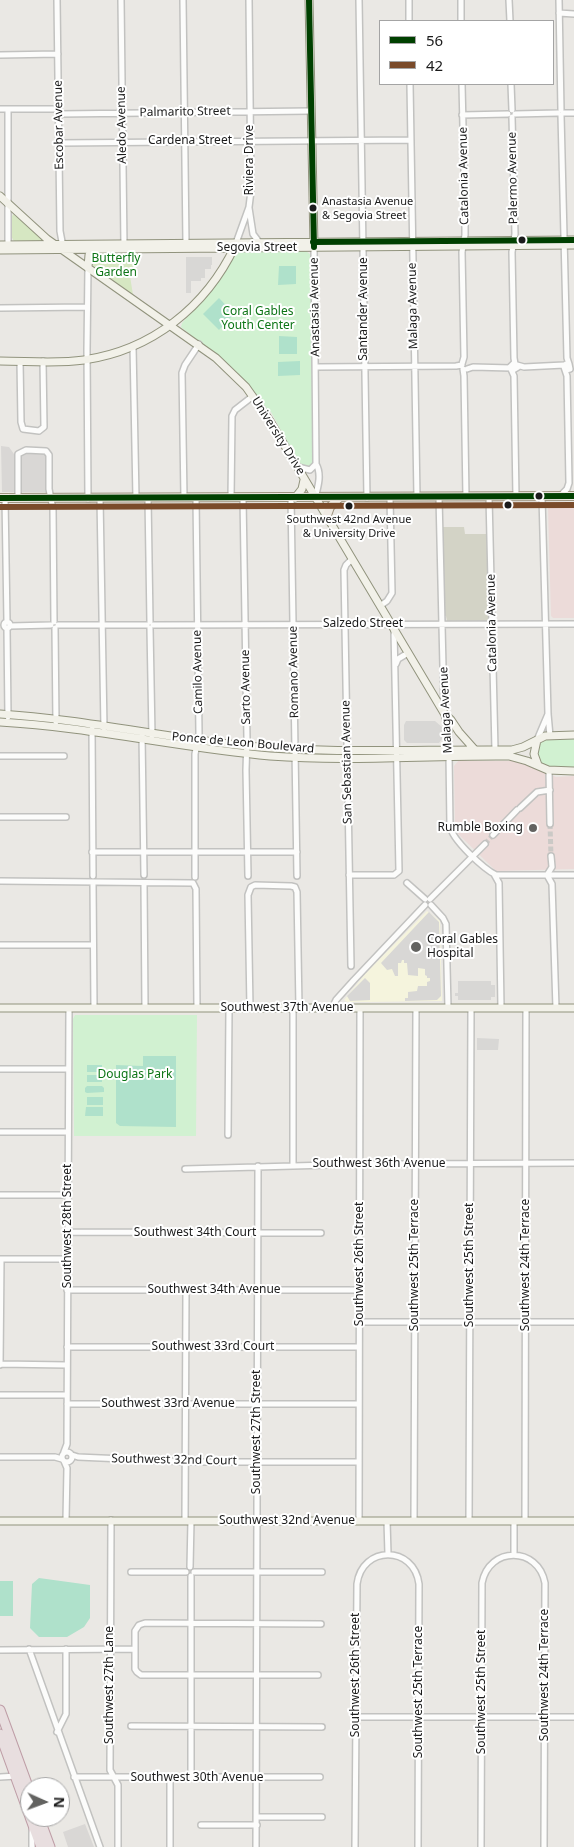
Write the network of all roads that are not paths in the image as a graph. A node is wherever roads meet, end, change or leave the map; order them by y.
1 (57, 0) edge
2 (121, 0) edge
3 (183, 0) edge
4 (249, 0) edge
5 (309, 0) edge
6 (359, 0) edge
7 (409, 0) edge
8 (461, 0) edge
9 (509, 0) edge
10 (559, 0) edge
11 (559, 13) junction
12 (574, 14) edge
13 (409, 20) edge
14 (461, 20) edge
15 (510, 20) edge
16 (58, 54) junction
17 (0, 55) edge
18 (410, 85) edge
19 (462, 85) edge
20 (511, 85) edge
21 (0, 109) edge
22 (8, 109) junction
23 (59, 111) junction
24 (311, 111) junction
25 (250, 112) junction
26 (122, 113) junction
27 (185, 113) junction
28 (561, 113) junction
29 (574, 113) edge
30 (462, 114) junction
31 (512, 114) junction
32 (312, 140) junction
33 (361, 140) junction
34 (411, 140) junction
35 (123, 141) junction
36 (251, 141) junction
37 (59, 142) junction
38 (185, 142) junction
39 (0, 196) edge
40 (9, 204) junction
41 (249, 207) junction
42 (574, 240) edge
43 (259, 242) junction
44 (186, 243) junction
45 (463, 243) junction
46 (513, 243) junction
47 (564, 243) junction
48 (0, 244) edge
49 (363, 244) junction
50 (413, 244) junction
51 (235, 245) junction
52 (314, 245) junction
53 (574, 245) edge
54 (60, 246) junction
55 (8, 247) junction
56 (124, 247) junction
57 (95, 249) junction
58 (0, 250) edge
59 (88, 267) junction
60 (87, 307) junction
61 (0, 308) edge
62 (171, 326) junction
63 (199, 344) junction
64 (133, 346) junction
65 (87, 360) junction
66 (20, 361) junction
67 (43, 361) junction
68 (0, 362) edge
69 (365, 366) junction
70 (414, 366) junction
71 (568, 366) edge
72 (316, 367) junction
73 (463, 367) junction
74 (514, 367) junction
75 (253, 396) junction
76 (316, 464) junction
77 (298, 467) junction
78 (304, 479) junction
79 (560, 496) junction
80 (574, 496) edge
81 (439, 497) junction
82 (466, 497) junction
83 (489, 497) junction
84 (516, 497) junction
85 (542, 497) junction
86 (2, 498) edge
87 (18, 498) junction
88 (100, 498) junction
89 (136, 498) junction
90 (148, 498) junction
91 (184, 498) junction
92 (196, 498) junction
93 (231, 498) junction
94 (243, 498) junction
95 (293, 498) junction
96 (315, 498) junction
97 (338, 498) junction
98 (367, 498) junction
99 (390, 498) junction
100 (417, 498) junction
101 (51, 499) junction
102 (88, 499) junction
103 (326, 518) junction
104 (351, 560) junction
105 (380, 606) junction
106 (344, 624) junction
107 (442, 624) junction
108 (492, 624) junction
109 (545, 624) junction
110 (574, 624) edge
111 (54, 625) junction
112 (102, 625) junction
113 (150, 625) junction
114 (198, 625) junction
115 (245, 625) junction
116 (293, 625) junction
117 (6, 626) edge
118 (392, 627) junction
119 (408, 653) junction
120 (395, 665) junction
121 (444, 713) junction
122 (0, 714) edge
123 (548, 714) junction
124 (5, 720) edge
125 (56, 723) junction
126 (92, 728) junction
127 (104, 730) junction
128 (142, 732) junction
129 (574, 735) edge
130 (550, 736) junction
131 (151, 738) junction
132 (142, 740) junction
133 (537, 740) junction
134 (197, 744) junction
135 (247, 750) junction
136 (295, 750) junction
137 (475, 750) junction
138 (495, 750) junction
139 (449, 753) junction
140 (346, 754) junction
141 (398, 754) junction
142 (0, 756) edge
143 (64, 756) dead end
144 (295, 758) junction
145 (539, 766) junction
146 (549, 770) junction
147 (574, 771) edge
148 (550, 790) junction
149 (0, 817) edge
150 (66, 817) dead end
151 (550, 824) tunnel mouth
152 (493, 835) tunnel mouth
153 (485, 844) tunnel mouth
154 (92, 852) junction
155 (144, 852) junction
156 (196, 852) junction
157 (247, 852) junction
158 (297, 852) junction
159 (473, 856) junction
160 (552, 856) tunnel mouth
161 (552, 866) junction
162 (144, 875) dead end
163 (348, 875) junction
164 (499, 875) junction
165 (547, 875) junction
166 (557, 875) junction
167 (574, 875) edge
168 (248, 876) dead end
169 (297, 876) dead end
170 (195, 877) dead end
171 (93, 879) junction
172 (0, 881) edge
173 (144, 883) junction
174 (408, 883) dead end
175 (499, 883) junction
176 (552, 884) junction
177 (428, 902) junction
178 (0, 944) edge
179 (93, 945) junction
180 (351, 966) dead end
181 (0, 1008) edge
182 (69, 1008) junction
183 (94, 1008) junction
184 (145, 1008) junction
185 (197, 1008) junction
186 (250, 1008) junction
187 (296, 1008) junction
188 (332, 1008) junction
189 (360, 1008) junction
190 (416, 1008) junction
191 (448, 1008) junction
192 (471, 1008) junction
193 (501, 1008) junction
194 (526, 1008) junction
195 (556, 1008) junction
196 (574, 1008) edge
197 (229, 1009) junction
198 (0, 1069) edge
199 (68, 1069) junction
200 (0, 1132) edge
201 (68, 1132) junction
202 (228, 1135) dead end
203 (360, 1164) junction
204 (415, 1164) junction
205 (470, 1164) junction
206 (526, 1164) junction
207 (574, 1164) edge
208 (293, 1165) junction
209 (258, 1166) junction
210 (185, 1168) dead end
211 (68, 1194) junction
212 (0, 1195) edge
213 (68, 1232) junction
214 (258, 1233) junction
215 (322, 1233) dead end
216 (0, 1259) edge
217 (67, 1260) junction
218 (67, 1290) junction
219 (186, 1290) junction
220 (257, 1290) junction
221 (360, 1290) junction
222 (359, 1322) junction
223 (414, 1322) junction
224 (470, 1322) junction
225 (525, 1322) junction
226 (574, 1322) edge
227 (67, 1347) junction
228 (257, 1347) junction
229 (360, 1347) junction
230 (186, 1348) junction
231 (67, 1364) junction
232 (0, 1365) edge
233 (0, 1395) edge
234 (67, 1395) junction
235 (67, 1404) junction
236 (185, 1404) junction
237 (257, 1404) junction
238 (359, 1404) junction
239 (0, 1457) edge
240 (67, 1457) junction
241 (185, 1461) junction
242 (257, 1462) junction
243 (359, 1462) junction
244 (66, 1520) junction
245 (111, 1520) junction
246 (0, 1521) edge
247 (188, 1521) junction
248 (256, 1521) junction
249 (359, 1521) junction
250 (387, 1521) junction
251 (414, 1521) junction
252 (469, 1521) junction
253 (525, 1521) junction
254 (574, 1521) edge
255 (514, 1522) junction
256 (388, 1554) junction
257 (514, 1555) junction
258 (131, 1572) dead end
259 (192, 1572) junction
260 (256, 1572) junction
261 (322, 1572) dead end
262 (190, 1624) junction
263 (257, 1624) junction
264 (321, 1624) dead end
265 (29, 1649) junction
266 (66, 1649) junction
267 (110, 1649) junction
268 (135, 1649) junction
269 (0, 1650) edge
270 (191, 1675) junction
271 (256, 1675) junction
272 (318, 1675) dead end
273 (0, 1710) edge
274 (356, 1717) junction
275 (419, 1717) junction
276 (482, 1717) junction
277 (545, 1717) junction
278 (574, 1717) edge
279 (130, 1726) dead end
280 (191, 1727) junction
281 (256, 1727) junction
282 (322, 1727) dead end
283 (57, 1732) junction
284 (0, 1734) edge
285 (20, 1776) junction
286 (74, 1777) junction
287 (192, 1777) junction
288 (257, 1777) junction
289 (320, 1777) dead end
290 (0, 1778) edge
291 (114, 1778) junction
292 (170, 1778) junction
293 (257, 1817) junction
294 (322, 1817) dead end
295 (201, 1825) dead end
296 (257, 1825) junction
297 (33, 1827) edge
298 (35, 1827) edge
299 (38, 1827) edge
300 (32, 1847) edge
301 (41, 1847) edge
302 (50, 1847) edge
303 (100, 1847) edge
304 (118, 1847) edge
305 (170, 1847) edge
306 (256, 1847) edge
307 (355, 1847) edge
308 (418, 1847) edge
309 (481, 1847) edge
310 (544, 1847) edge

1 - 16 street, Escobar Avenue
2 - 26 street, Aledo Avenue
3 - 27 street
4 - 25 street, Riviera Drive
5 - 24 street, Anastasia Avenue
6 - 33 street, Santander Avenue
7 - 13 street
8 - 14 street
9 - 15 street
10 - 11 street
11 - 12 street
11 - 28 street
16 - 17 street
16 - 23 street, Escobar Avenue
18 - 34 street, Malaga Avenue
19 - 30 street, Catalonia Avenue
20 - 31 street, Palermo Avenue
21 - 22 street, Palmarito Street
22 - 23 street, Palmarito Street
22 - 40 street
23 - 26 street, Palmarito Street
23 - 37 street, Escobar Avenue
24 - 25 street, Palmarito Street
24 - 32 street, Anastasia Avenue
25 - 27 street, Palmarito Street
25 - 36 street, Riviera Drive
26 - 27 street, Palmarito Street
26 - 35 street, Aledo Avenue
27 - 38 street
28 - 29 street
28 - 31 street
28 - 47 street
30 - 31 street
30 - 45 street, Catalonia Avenue
31 - 46 street, Palermo Avenue
32 - 33 street, Cardena Street
32 - 36 street, Cardena Street
32 - 52 street, Anastasia Avenue
33 - 34 street, Cardena Street
33 - 49 street, Santander Avenue
34 - 50 street, Malaga Avenue
35 - 37 street, Cardena Street
35 - 38 street, Cardena Street
35 - 56 street, Aledo Avenue
36 - 38 street, Cardena Street
36 - 41 street, Riviera Drive
37 - 54 street, Escobar Avenue
38 - 44 street
39 - 40 street, University Drive
40 - 54 street, University Drive
40 - 55 street
41 - 43 street
41 - 51 street, Riviera Drive
42 - 47 street, Segovia Street
43 - 51 street, Segovia Street
43 - 52 street, Segovia Street
44 - 51 street, Segovia Street
44 - 56 street, Segovia Street
45 - 46 street, Segovia Street
45 - 50 street, Segovia Street
45 - 73 street, Catalonia Avenue
46 - 47 street, Segovia Street
46 - 74 street, Palermo Avenue
47 - 53 street, Segovia Street
47 - 71 street
48 - 55 street, Segovia Street
49 - 50 street, Segovia Street
49 - 52 street, Segovia Street
49 - 69 street, Santander Avenue
50 - 70 street, Malaga Avenue
51 - 52 street, Segovia Street
51 - 56 street, Segovia Street
51 - 62 street, Riviera Drive
52 - 72 street, Anastasia Avenue
54 - 55 street, Segovia Street
54 - 56 street, Segovia Street
54 - 57 street, Segovia Street
54 - 59 street, University Drive
55 - 58 street, Segovia Street
56 - 57 street, Segovia Street
57 - 59 street
59 - 60 street
59 - 62 street, University Drive
60 - 61 street
60 - 65 street
62 - 63 street, University Drive
62 - 64 street, Riviera Drive
63 - 75 street, University Drive
63 - 91 street
64 - 65 street, Riviera Drive
64 - 89 street
65 - 67 street, Riviera Drive
65 - 102 street
66 - 67 street, Riviera Drive
66 - 67 street
66 - 68 street, Riviera Drive
69 - 70 street
69 - 72 street
69 - 98 street, Santander Avenue
70 - 73 street
70 - 100 street, Malaga Avenue
71 - 74 street
71 - 79 street
72 - 76 street, Anastasia Avenue
73 - 74 street
73 - 82 street, Catalonia Avenue
74 - 84 street, Palermo Avenue
75 - 77 street, University Drive
75 - 93 street
76 - 77 street
76 - 96 street, Anastasia Avenue
77 - 78 street, University Drive
78 - 95 street
78 - 96 street, University Drive
79 - 80 main road
79 - 85 main road
81 - 82 main road
81 - 100 main road
81 - 107 street, Malaga Avenue
82 - 83 main road
83 - 84 main road
83 - 108 street, Catalonia Avenue
84 - 85 main road
85 - 109 street
86 - 87 main road
86 - 117 street
87 - 101 main road
87 - 101 street
88 - 89 main road
88 - 102 main road
88 - 112 street
89 - 90 main road
90 - 91 main road
90 - 113 street
91 - 92 main road
92 - 93 main road
92 - 114 street, Camilo Avenue
93 - 94 main road
94 - 95 main road
94 - 115 street, Sarto Avenue
95 - 96 main road
95 - 116 street, Romano Avenue
96 - 97 main road
96 - 103 street, University Drive
97 - 98 main road
97 - 103 main road
98 - 99 main road
99 - 100 main road
99 - 105 street
101 - 102 main road
101 - 111 street
103 - 104 street, University Drive
104 - 105 street, University Drive
104 - 106 street, San Sebastian Avenue
105 - 118 street, University Drive
106 - 116 street, Salzedo Street
106 - 118 street, Salzedo Street
106 - 140 street, San Sebastian Avenue
107 - 108 street, Salzedo Street
107 - 118 street, Salzedo Street
107 - 121 street, Malaga Avenue
108 - 109 street, Salzedo Street
108 - 138 street, Catalonia Avenue
109 - 110 street, Salzedo Street
109 - 123 street
111 - 112 street, Salzedo Street
111 - 117 street, Salzedo Street
111 - 125 street
112 - 113 street, Salzedo Street
112 - 127 street
113 - 114 street, Salzedo Street
113 - 131 street
114 - 115 street, Salzedo Street
114 - 134 street, Camilo Avenue
115 - 116 street, Salzedo Street
115 - 135 street, Sarto Avenue
116 - 136 street, Romano Avenue
117 - 124 street
118 - 119 street, University Drive
118 - 120 street
119 - 120 street
119 - 121 street, University Drive
120 - 141 street
121 - 137 street, University Drive
121 - 139 street, Malaga Avenue
122 - 124 street, Ponce de Leon Boulevard
123 - 130 street
123 - 133 street
124 - 125 street, Ponce de Leon Boulevard
125 - 126 street, Ponce de Leon Boulevard
126 - 127 street, Ponce de Leon Boulevard
126 - 154 street
127 - 128 street, Ponce de Leon Boulevard
127 - 132 street, Ponce de Leon Boulevard
128 - 131 street, Ponce de Leon Boulevard
128 - 132 street
129 - 130 street, Ponce de Leon Boulevard
130 - 133 street, Ponce de Leon Boulevard
131 - 132 street, Ponce de Leon Boulevard
131 - 134 street, Ponce de Leon Boulevard
132 - 155 street
133 - 138 street, Ponce de Leon Boulevard
133 - 145 street
134 - 135 street, Ponce de Leon Boulevard
134 - 156 street, Camilo Avenue
135 - 136 street, Ponce de Leon Boulevard
135 - 144 street, Ponce de Leon Boulevard
135 - 157 street, Sarto Avenue
136 - 140 street, Ponce de Leon Boulevard
136 - 144 street, Romano Avenue
137 - 138 street, Ponce de Leon Boulevard
137 - 139 street, Ponce de Leon Boulevard
139 - 141 street, Ponce de Leon Boulevard
139 - 145 street, Ponce de Leon Boulevard
139 - 159 street, Malaga Avenue
140 - 141 street, Ponce de Leon Boulevard
140 - 144 street, Ponce de Leon Boulevard
140 - 163 street, San Sebastian Avenue
141 - 163 street
142 - 143 street
144 - 158 street, Romano Avenue
145 - 146 street, Ponce de Leon Boulevard
146 - 147 street, Ponce de Leon Boulevard
146 - 148 street
148 - 151 street
148 - 152 street
149 - 150 street
153 - 159 street
154 - 155 street
154 - 171 street
155 - 156 street
155 - 162 street
156 - 157 street
156 - 170 street, Camilo Avenue
157 - 158 street
157 - 168 street, Sarto Avenue
158 - 169 street, Romano Avenue
159 - 164 street, Malaga Avenue
159 - 177 street
160 - 161 street
161 - 165 street
161 - 166 street
163 - 180 street, San Sebastian Avenue
164 - 165 street
164 - 175 street, Malaga Avenue
164 - 175 street
165 - 166 street
165 - 176 street
166 - 167 street
166 - 176 street
171 - 172 street
171 - 173 street
171 - 179 street
173 - 184 street
173 - 185 street
174 - 177 street
175 - 193 street, Malaga Avenue
176 - 195 street
177 - 188 street
177 - 191 street
178 - 179 street
179 - 183 street
181 - 182 street, Southwest 37th Avenue
182 - 183 street, Southwest 37th Avenue
182 - 199 street, Southwest 28th Street
183 - 184 street, Southwest 37th Avenue
184 - 185 street, Southwest 37th Avenue
185 - 197 street, Southwest 37th Avenue
186 - 187 street, Southwest 37th Avenue
186 - 187 street
186 - 197 street, Southwest 37th Avenue
187 - 188 street, Southwest 37th Avenue
187 - 208 street
188 - 189 street, Southwest 37th Avenue
189 - 190 street, Southwest 37th Avenue
189 - 203 street, Southwest 26th Street
190 - 191 street, Southwest 37th Avenue
190 - 204 street, Southwest 25th Terrace
191 - 192 street, Southwest 37th Avenue
192 - 193 street, Southwest 37th Avenue
192 - 205 street, Southwest 25th Street
193 - 194 street, Southwest 37th Avenue
194 - 195 street, Southwest 37th Avenue
194 - 206 street, Southwest 24th Terrace
195 - 196 street, Southwest 37th Avenue
197 - 202 street
198 - 199 street
199 - 201 street, Southwest 28th Street
200 - 201 street
201 - 211 street, Southwest 28th Street
203 - 204 street, Southwest 36th Avenue
203 - 208 street, Southwest 36th Avenue
203 - 221 street, Southwest 26th Street
204 - 205 street, Southwest 36th Avenue
204 - 223 street, Southwest 25th Terrace
205 - 206 street, Southwest 36th Avenue
205 - 224 street, Southwest 25th Street
206 - 207 street, Southwest 36th Avenue
206 - 225 street, Southwest 24th Terrace
208 - 209 street, Southwest 36th Avenue
209 - 210 street, Southwest 36th Avenue
209 - 214 street, Southwest 27th Street
211 - 212 street
211 - 213 street, Southwest 28th Street
213 - 214 street, Southwest 34th Court
213 - 217 street, Southwest 28th Street
214 - 215 street, Southwest 34th Court
214 - 220 street, Southwest 27th Street
216 - 217 street
216 - 232 street
217 - 218 street, Southwest 28th Street
218 - 219 street, Southwest 34th Avenue
218 - 227 street, Southwest 28th Street
219 - 220 street, Southwest 34th Avenue
219 - 230 street
220 - 221 street, Southwest 34th Avenue
220 - 228 street, Southwest 27th Street
221 - 222 street, Southwest 26th Street
222 - 223 street
222 - 229 street, Southwest 26th Street
223 - 224 street
223 - 251 street, Southwest 25th Terrace
224 - 225 street
224 - 252 street, Southwest 25th Street
225 - 226 street
225 - 253 street, Southwest 24th Terrace
227 - 230 street, Southwest 33rd Court
227 - 231 street, Southwest 28th Street
228 - 229 street, Southwest 33rd Court
228 - 230 street, Southwest 33rd Court
228 - 237 street, Southwest 27th Street
229 - 238 street, Southwest 26th Street
230 - 236 street
231 - 232 street
231 - 234 street, Southwest 28th Street
233 - 234 street
234 - 235 street, Southwest 28th Street
235 - 236 street, Southwest 33rd Avenue
235 - 240 street, Southwest 28th Street
236 - 237 street, Southwest 33rd Avenue
236 - 241 street
237 - 238 street, Southwest 33rd Avenue
237 - 242 street, Southwest 27th Street
238 - 243 street, Southwest 26th Street
239 - 240 street, Southwest 32nd Court
240 - 241 street, Southwest 32nd Court
240 - 244 street, Southwest 28th Street
241 - 242 street, Southwest 32nd Court
241 - 247 street
242 - 243 street, Southwest 32nd Court
242 - 248 street, Southwest 27th Street
243 - 249 street, Southwest 26th Street
244 - 245 street, Southwest 32nd Avenue
244 - 246 street, Southwest 32nd Avenue
245 - 247 street, Southwest 32nd Avenue
245 - 267 street, Southwest 27th Lane
247 - 248 street, Southwest 32nd Avenue
247 - 259 street
248 - 249 street, Southwest 32nd Avenue
248 - 260 street, Southwest 27th Street
249 - 250 street, Southwest 32nd Avenue
250 - 251 street, Southwest 32nd Avenue
250 - 256 street
251 - 252 street, Southwest 32nd Avenue
252 - 255 street, Southwest 32nd Avenue
253 - 254 street, Southwest 32nd Avenue
253 - 255 street, Southwest 32nd Avenue
255 - 257 street
256 - 274 street, Southwest 26th Street
256 - 275 street, Southwest 25th Terrace
257 - 276 street, Southwest 25th Street
257 - 277 street, Southwest 24th Terrace
258 - 259 street
259 - 260 street
259 - 262 street
260 - 261 street
260 - 263 street, Southwest 27th Street
262 - 263 street
262 - 268 street
262 - 270 street
263 - 264 street
263 - 271 street, Southwest 27th Street
265 - 266 street
265 - 269 street
265 - 283 street
266 - 267 street
266 - 283 street
267 - 268 street
267 - 291 street, Southwest 27th Lane
268 - 270 street
270 - 271 street
270 - 280 street
271 - 272 street
271 - 281 street, Southwest 27th Street
273 - 285 highway
274 - 275 street
274 - 307 street, Southwest 26th Street
275 - 276 street
275 - 308 street, Southwest 25th Terrace
276 - 277 street
276 - 309 street, Southwest 25th Street
277 - 278 street
277 - 310 street, Southwest 24th Terrace
279 - 280 street
280 - 281 street
280 - 287 street
281 - 282 street
281 - 288 street, Southwest 27th Street
283 - 286 street
284 - 285 highway
285 - 290 street
286 - 291 street, Southwest 30th Avenue
286 - 303 street
287 - 288 street, Southwest 30th Avenue
287 - 292 street, Southwest 30th Avenue
288 - 289 street, Southwest 30th Avenue
288 - 293 street, Southwest 27th Street
291 - 292 street, Southwest 30th Avenue
291 - 304 street, Southwest 27th Lane
292 - 305 street
293 - 294 street
293 - 296 street, Southwest 27th Street
295 - 296 street
296 - 306 street, Southwest 27th Street
297 - 300 street
298 - 301 highway
299 - 302 highway

